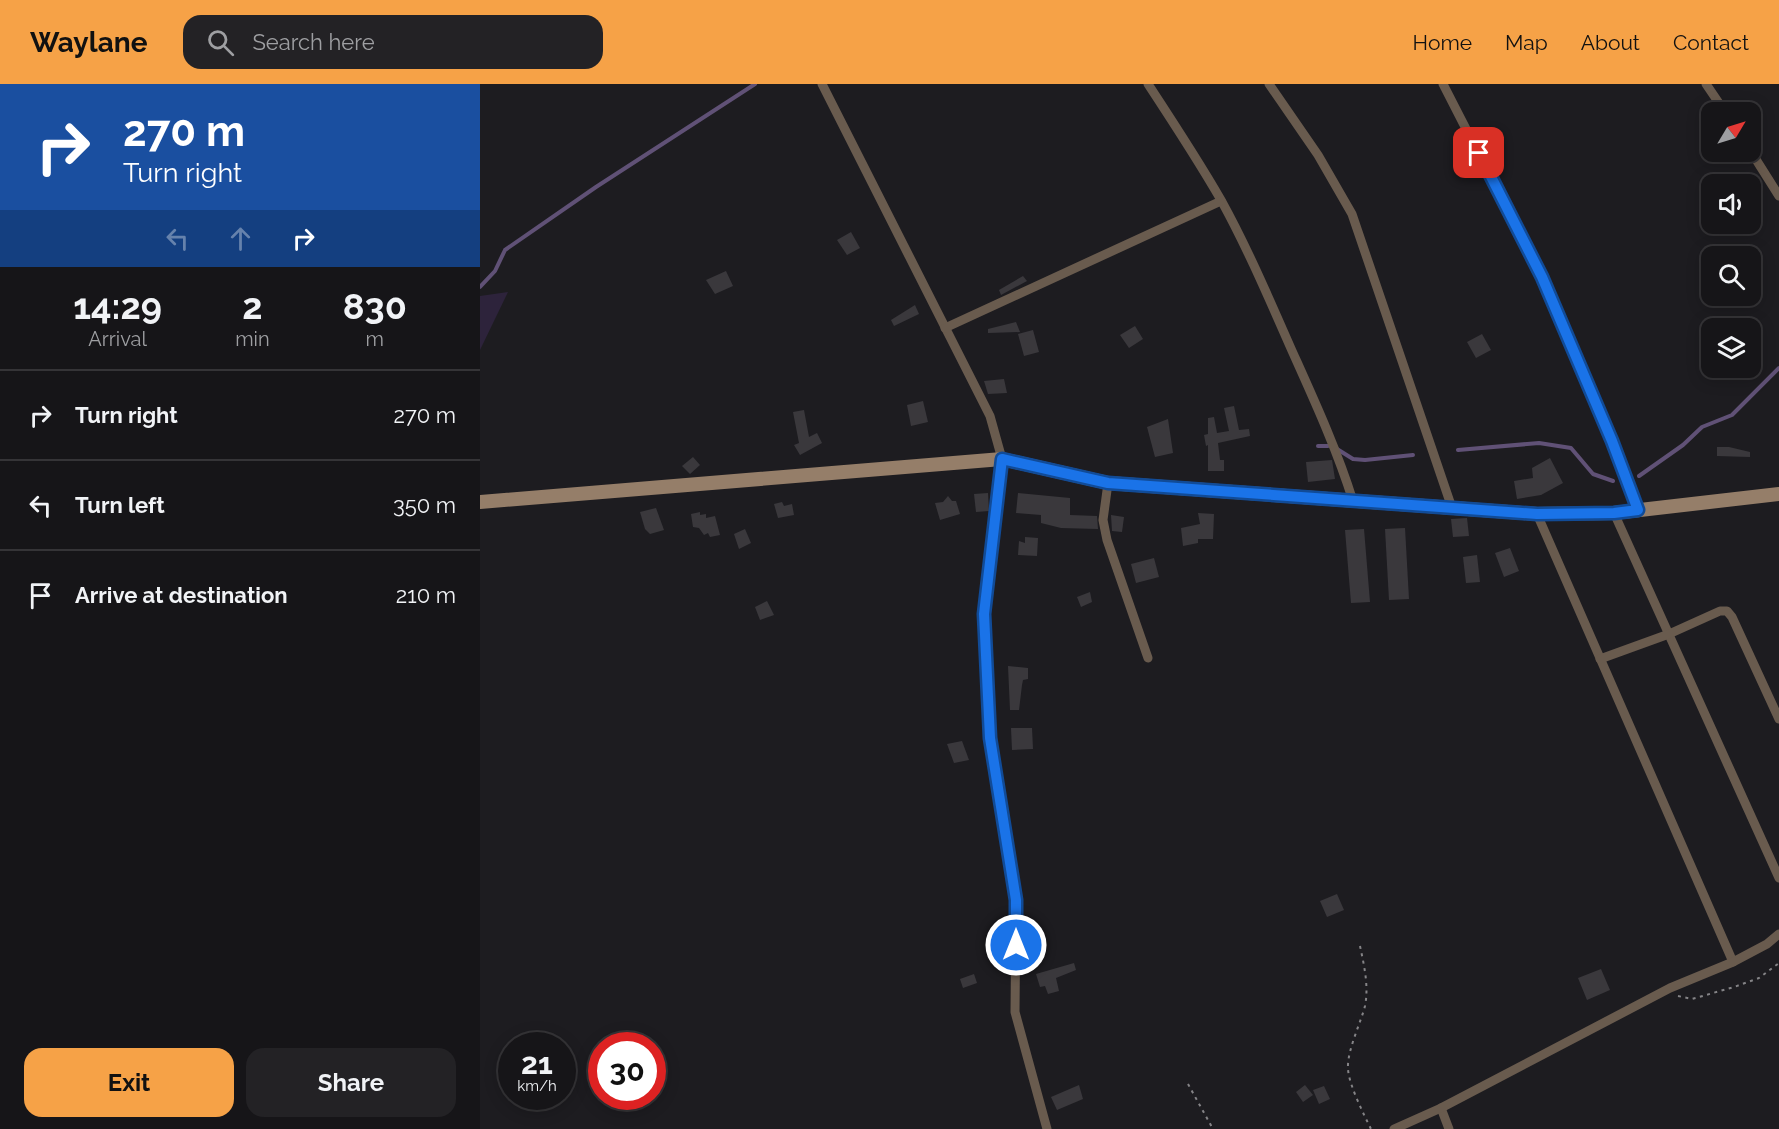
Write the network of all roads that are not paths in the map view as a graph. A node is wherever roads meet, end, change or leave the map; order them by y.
1 (822, 84) edge
2 (1148, 84) edge
3 (1269, 84) edge
4 (1443, 84) edge
5 (1706, 84) edge
6 (1718, 102) edge
7 (1758, 162) edge
8 (1779, 196) edge
9 (1221, 201) junction
10 (945, 328) junction
11 (1002, 459) junction
12 (1108, 483) junction
13 (1779, 494) edge
14 (1353, 501) junction
15 (480, 502) edge
16 (1452, 508) junction
17 (1638, 510) junction
18 (1614, 513) junction
19 (1537, 514) junction
20 (1669, 634) junction
21 (1148, 658) dead end
22 (1600, 659) junction
23 (1779, 719) edge
24 (1779, 878) edge
25 (1779, 934) edge
26 (1733, 962) junction
27 (1441, 1108) junction
28 (1047, 1129) edge
29 (1394, 1129) edge
30 (1449, 1129) edge

1 - 10 street
2 - 9 street
3 - 16 street
4 - 17 street
5 - 6 street
7 - 8 street
9 - 10 street
9 - 14 street
10 - 11 street
11 - 12 street
11 - 15 street
11 - 28 street
12 - 14 street
12 - 21 street
13 - 17 street
14 - 16 street
16 - 19 street
17 - 18 street
18 - 19 street
18 - 20 street
19 - 22 street
20 - 22 street
20 - 23 street
20 - 24 street
22 - 26 street
25 - 26 street
26 - 27 street
27 - 29 street
27 - 30 street

